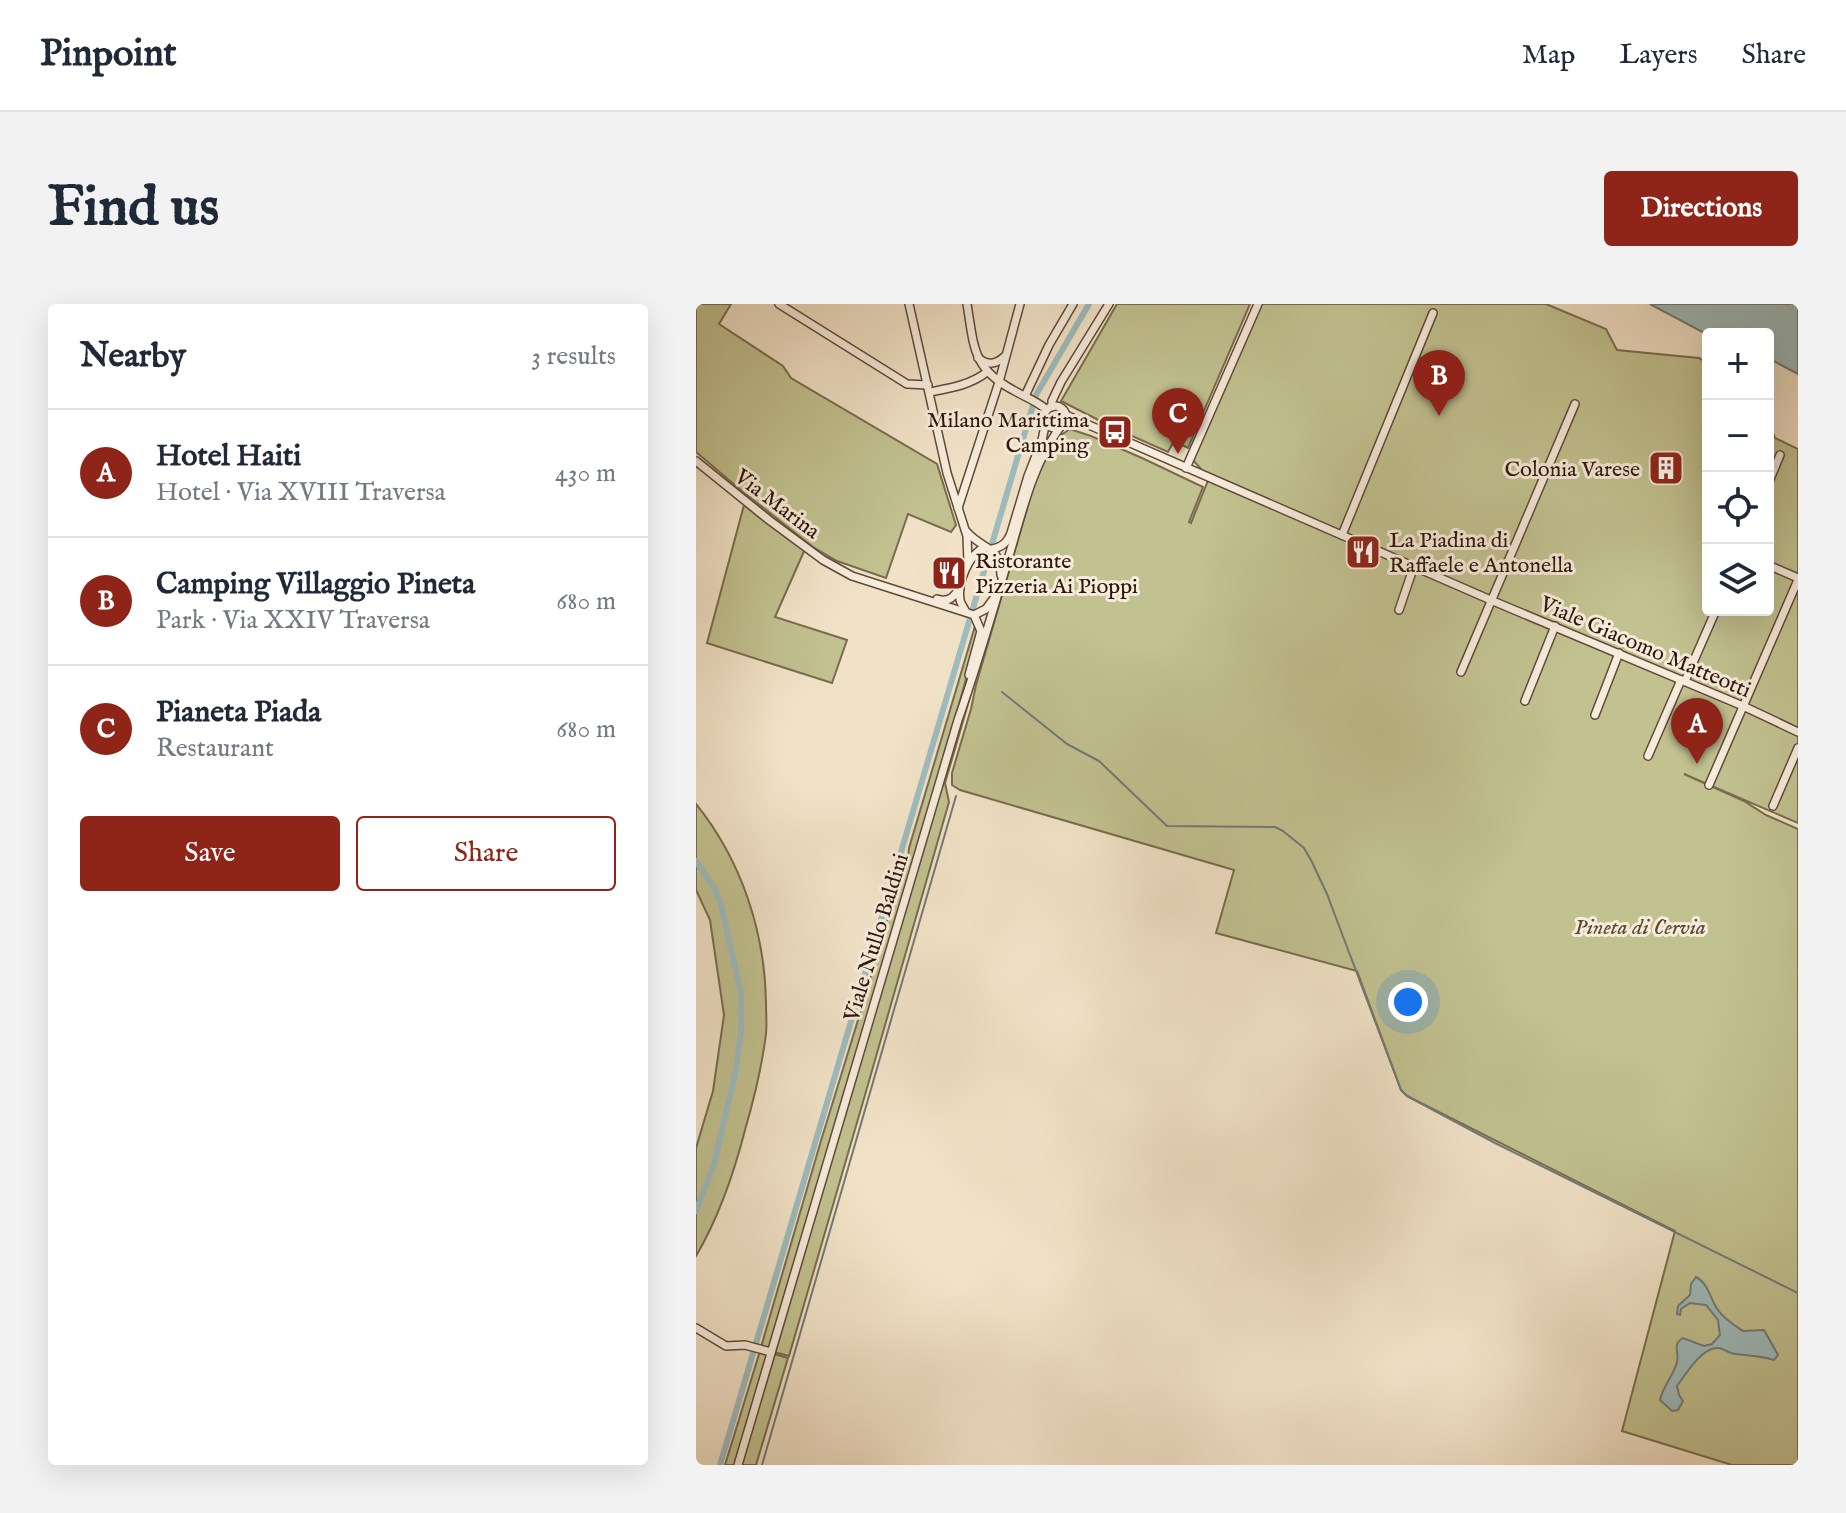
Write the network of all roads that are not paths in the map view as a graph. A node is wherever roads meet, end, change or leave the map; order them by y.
1 (779, 304) edge
2 (909, 304) edge
3 (967, 304) edge
4 (1020, 304) edge
5 (1073, 304) edge
6 (1109, 304) edge
7 (1258, 304) edge
8 (1433, 313) dead end
9 (977, 356) junction
10 (1004, 357) junction
11 (987, 372) junction
12 (999, 382) junction
13 (929, 388) junction
14 (1026, 397) junction
15 (1575, 404) dead end
16 (1047, 407) junction
17 (1046, 421) junction
18 (1064, 421) junction
19 (1780, 455) dead end
20 (696, 461) edge
21 (1186, 468) junction
22 (968, 472) junction
23 (1773, 472) edge
24 (947, 473) junction
25 (957, 510) junction
26 (965, 530) junction
27 (1342, 535) junction
28 (988, 548) junction
29 (968, 562) junction
30 (1414, 566) junction
31 (1774, 568) edge
32 (840, 569) junction
33 (1798, 579) edge
34 (1000, 586) junction
35 (960, 587) junction
36 (1493, 601) junction
37 (1399, 610) dead end
38 (970, 613) junction
39 (1713, 616) edge
40 (1555, 626) junction
41 (1619, 653) junction
42 (1461, 672) dead end
43 (1683, 681) junction
44 (1525, 701) dead end
45 (1743, 706) junction
46 (1595, 715) dead end
47 (958, 720) junction
48 (1798, 732) edge
49 (1798, 748) edge
50 (1648, 756) dead end
51 (1709, 785) dead end
52 (1773, 806) dead end
53 (696, 1328) edge
54 (768, 1351) junction
55 (738, 1465) edge

1 - 13 street
2 - 13 street
3 - 9 street
4 - 10 street
5 - 14 street
6 - 16 street
7 - 21 street
8 - 27 street
9 - 10 street
9 - 11 street
10 - 12 street
11 - 12 street
11 - 13 street
12 - 14 street
12 - 22 street
13 - 24 street
14 - 16 street
15 - 36 street
16 - 17 street
16 - 18 street
17 - 18 street
17 - 28 street
18 - 21 street, Viale Giacomo Matteotti
18 - 34 street, Viale Nullo Baldini
19 - 23 street
20 - 32 street, Via Marina
21 - 27 street, Viale Giacomo Matteotti
22 - 24 street
22 - 25 street
24 - 25 street
25 - 26 street
26 - 28 street
26 - 29 street
27 - 30 street, Viale Giacomo Matteotti
28 - 29 street
28 - 34 street
29 - 35 street
30 - 36 street, Viale Giacomo Matteotti
30 - 37 street
31 - 33 street
32 - 35 street, Via Marina
32 - 38 street, Via Marina
33 - 45 street
34 - 38 street
34 - 47 street, Viale Nullo Baldini
35 - 38 street
36 - 40 street, Viale Giacomo Matteotti
36 - 42 street
38 - 47 street
39 - 43 street
40 - 41 street, Viale Giacomo Matteotti
40 - 44 street
41 - 43 street, Viale Giacomo Matteotti
41 - 46 street
43 - 45 street, Viale Giacomo Matteotti
43 - 50 street
45 - 48 street, Viale Giacomo Matteotti
45 - 51 street
47 - 54 street, Viale Nullo Baldini
49 - 52 street
53 - 54 street
54 - 55 street, Viale Nullo Baldini

